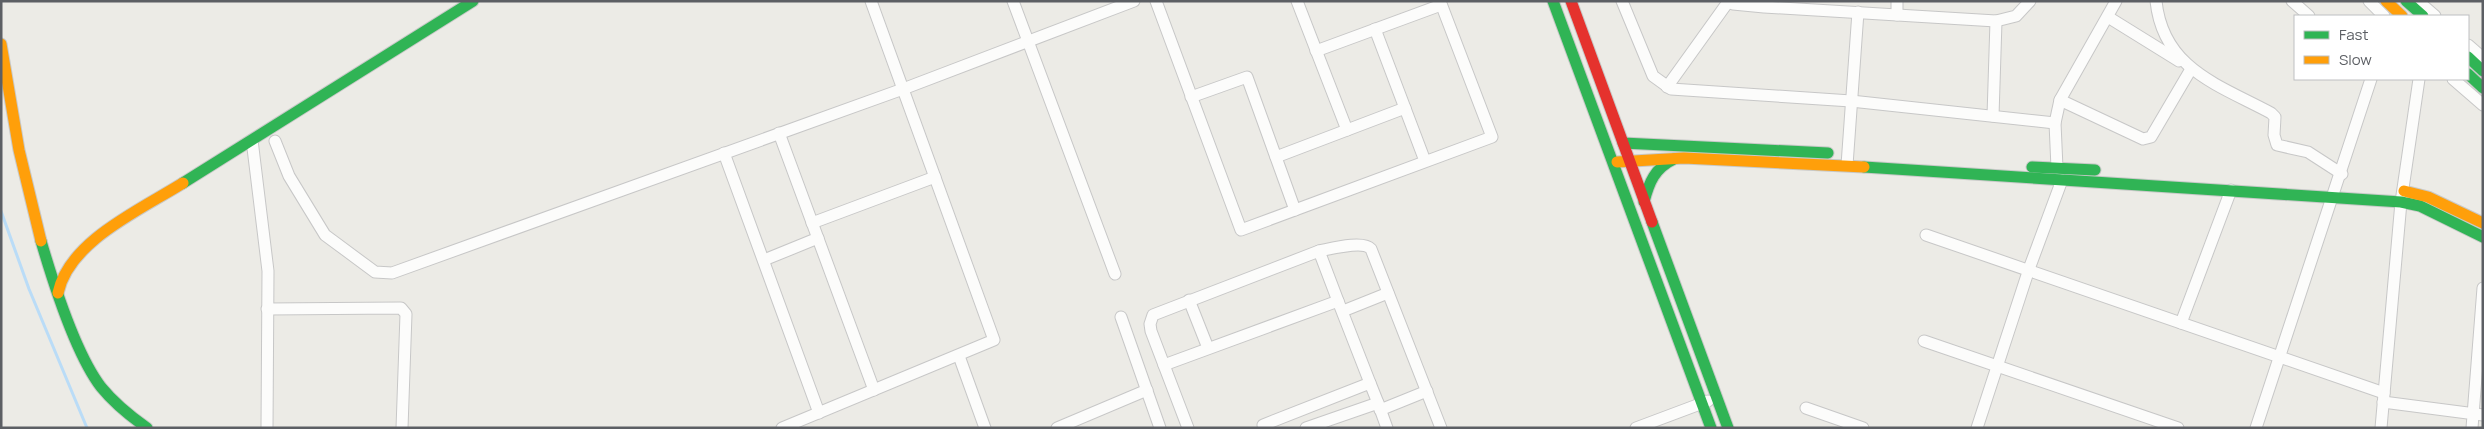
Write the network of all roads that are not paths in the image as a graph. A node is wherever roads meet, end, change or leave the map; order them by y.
1 (473, 1) edge
2 (871, 1) edge
3 (1013, 1) edge
4 (1134, 1) edge
5 (1156, 1) edge
6 (1297, 1) edge
7 (1553, 1) edge
8 (1571, 1) edge
9 (1622, 1) edge
10 (1897, 1) edge
11 (2030, 1) edge
12 (2116, 1) edge
13 (2156, 1) edge
14 (2292, 1) edge
15 (2369, 1) edge
16 (2386, 1) edge
17 (2406, 1) edge
18 (2418, 1) edge
19 (1728, 2) edge
20 (1440, 3) edge
21 (1764, 4) edge
22 (1858, 12) junction
23 (1897, 15) junction
24 (2308, 15) edge
25 (2383, 15) edge
26 (2401, 15) edge
27 (2422, 15) edge
28 (2434, 15) edge
29 (2108, 17) junction
30 (1996, 21) junction
31 (1375, 29) junction
32 (1028, 41) junction
33 (1, 44) edge
34 (2469, 45) edge
35 (1316, 51) junction
36 (2469, 58) edge
37 (2483, 58) edge
38 (2190, 67) junction
39 (2483, 71) edge
40 (2469, 75) edge
41 (2372, 80) edge
42 (2419, 80) edge
43 (2454, 80) edge
44 (1667, 87) junction
45 (2483, 88) edge
46 (903, 89) junction
47 (1191, 97) junction
48 (2060, 100) junction
49 (1851, 101) junction
50 (2483, 105) edge
51 (1405, 108) junction
52 (1993, 116) junction
53 (2055, 123) junction
54 (1346, 130) junction
55 (779, 134) junction
56 (252, 140) junction
57 (275, 141) dead end
58 (1623, 144) junction
59 (724, 153) junction
60 (1276, 157) junction
61 (1674, 159) junction
62 (1848, 160) junction
63 (1426, 161) junction
64 (1630, 161) junction
65 (1613, 162) junction
66 (2057, 168) junction
67 (2342, 174) junction
68 (934, 177) junction
69 (2062, 180) junction
70 (2232, 190) junction
71 (2335, 191) junction
72 (2402, 196) junction
73 (1644, 202) junction
74 (1295, 210) junction
75 (812, 222) junction
76 (2483, 222) edge
77 (1926, 235) dead end
78 (2483, 237) edge
79 (818, 238) junction
80 (1319, 252) junction
81 (764, 260) junction
82 (2029, 269) junction
83 (1116, 274) dead end
84 (2483, 288) edge
85 (58, 292) junction
86 (1388, 293) junction
87 (1188, 300) junction
88 (1341, 306) junction
89 (267, 309) junction
90 (1122, 317) dead end
91 (2182, 324) junction
92 (1924, 341) dead end
93 (1208, 348) junction
94 (959, 356) junction
95 (2281, 356) junction
96 (1164, 365) junction
97 (1996, 367) junction
98 (1370, 383) junction
99 (874, 390) junction
100 (1147, 390) junction
101 (1427, 391) junction
102 (1716, 397) junction
103 (2383, 397) junction
104 (1702, 403) junction
105 (1379, 406) junction
106 (1806, 408) dead end
107 (819, 413) junction
108 (2478, 414) edge
109 (1064, 426) edge
110 (1261, 427) edge
111 (147, 428) edge
112 (267, 428) edge
113 (402, 428) edge
114 (782, 428) edge
115 (985, 428) edge
116 (1160, 428) edge
117 (1188, 428) edge
118 (1306, 428) edge
119 (1387, 428) edge
120 (1441, 428) edge
121 (1636, 428) edge
122 (1711, 428) edge
123 (1728, 428) edge
124 (1862, 428) edge
125 (1978, 428) edge
126 (2178, 428) edge
127 (2256, 428) edge
128 (2381, 428) edge
129 (2472, 428) edge

1 - 56 street
2 - 46 street
3 - 32 street
4 - 32 street
5 - 47 street
6 - 35 street
7 - 65 street
8 - 58 street
9 - 44 street
10 - 23 street
11 - 30 street
12 - 29 street
13 - 38 street
14 - 24 street
15 - 25 street
16 - 26 street
17 - 27 street
18 - 28 street
19 - 21 street
19 - 44 street
20 - 31 street
20 - 63 street
21 - 22 street
22 - 23 street
22 - 49 street
23 - 30 street
29 - 38 street
29 - 48 street
30 - 52 street
31 - 35 street
31 - 51 street
32 - 46 street
32 - 83 street
33 - 85 street
34 - 37 street
35 - 54 street
36 - 39 street
38 - 48 street
38 - 67 street
40 - 45 street
41 - 67 street
42 - 72 street
43 - 50 street
44 - 49 street
46 - 55 street
46 - 68 street
47 - 60 street
47 - 74 street
48 - 53 street
49 - 52 street
49 - 62 street
51 - 54 street
51 - 63 street
52 - 53 street
53 - 66 street
54 - 60 street
55 - 59 street
55 - 75 street
56 - 85 street
56 - 89 street
57 - 59 street
58 - 62 street
58 - 64 street
59 - 81 street
60 - 74 street
61 - 62 street
61 - 64 street
61 - 73 street
62 - 66 street
62 - 69 street
63 - 74 street
64 - 65 street
64 - 73 street
65 - 104 street
66 - 71 street
67 - 71 street
68 - 75 street
68 - 94 street
69 - 70 street
69 - 82 street
70 - 71 street
70 - 91 street
71 - 72 street
71 - 95 street
72 - 76 street
72 - 78 street
72 - 103 street
73 - 102 street
75 - 79 street
77 - 82 street
79 - 81 street
79 - 99 street
80 - 86 street
80 - 87 street
80 - 88 street
81 - 107 street
82 - 91 street
82 - 97 street
84 - 108 street
85 - 111 street
86 - 88 street
86 - 101 street
87 - 93 street
87 - 96 street
88 - 93 street
88 - 98 street
89 - 112 street
89 - 113 street
90 - 100 street
91 - 95 street
92 - 97 street
93 - 96 street
94 - 99 street
94 - 115 street
95 - 103 street
95 - 127 street
96 - 117 street
97 - 125 street
97 - 126 street
98 - 105 street
98 - 110 street
99 - 107 street
100 - 109 street
100 - 116 street
101 - 105 street
101 - 120 street
102 - 104 street
102 - 123 street
103 - 108 street
103 - 128 street
104 - 121 street
104 - 122 street
105 - 118 street
105 - 119 street
106 - 124 street
107 - 114 street
108 - 129 street

